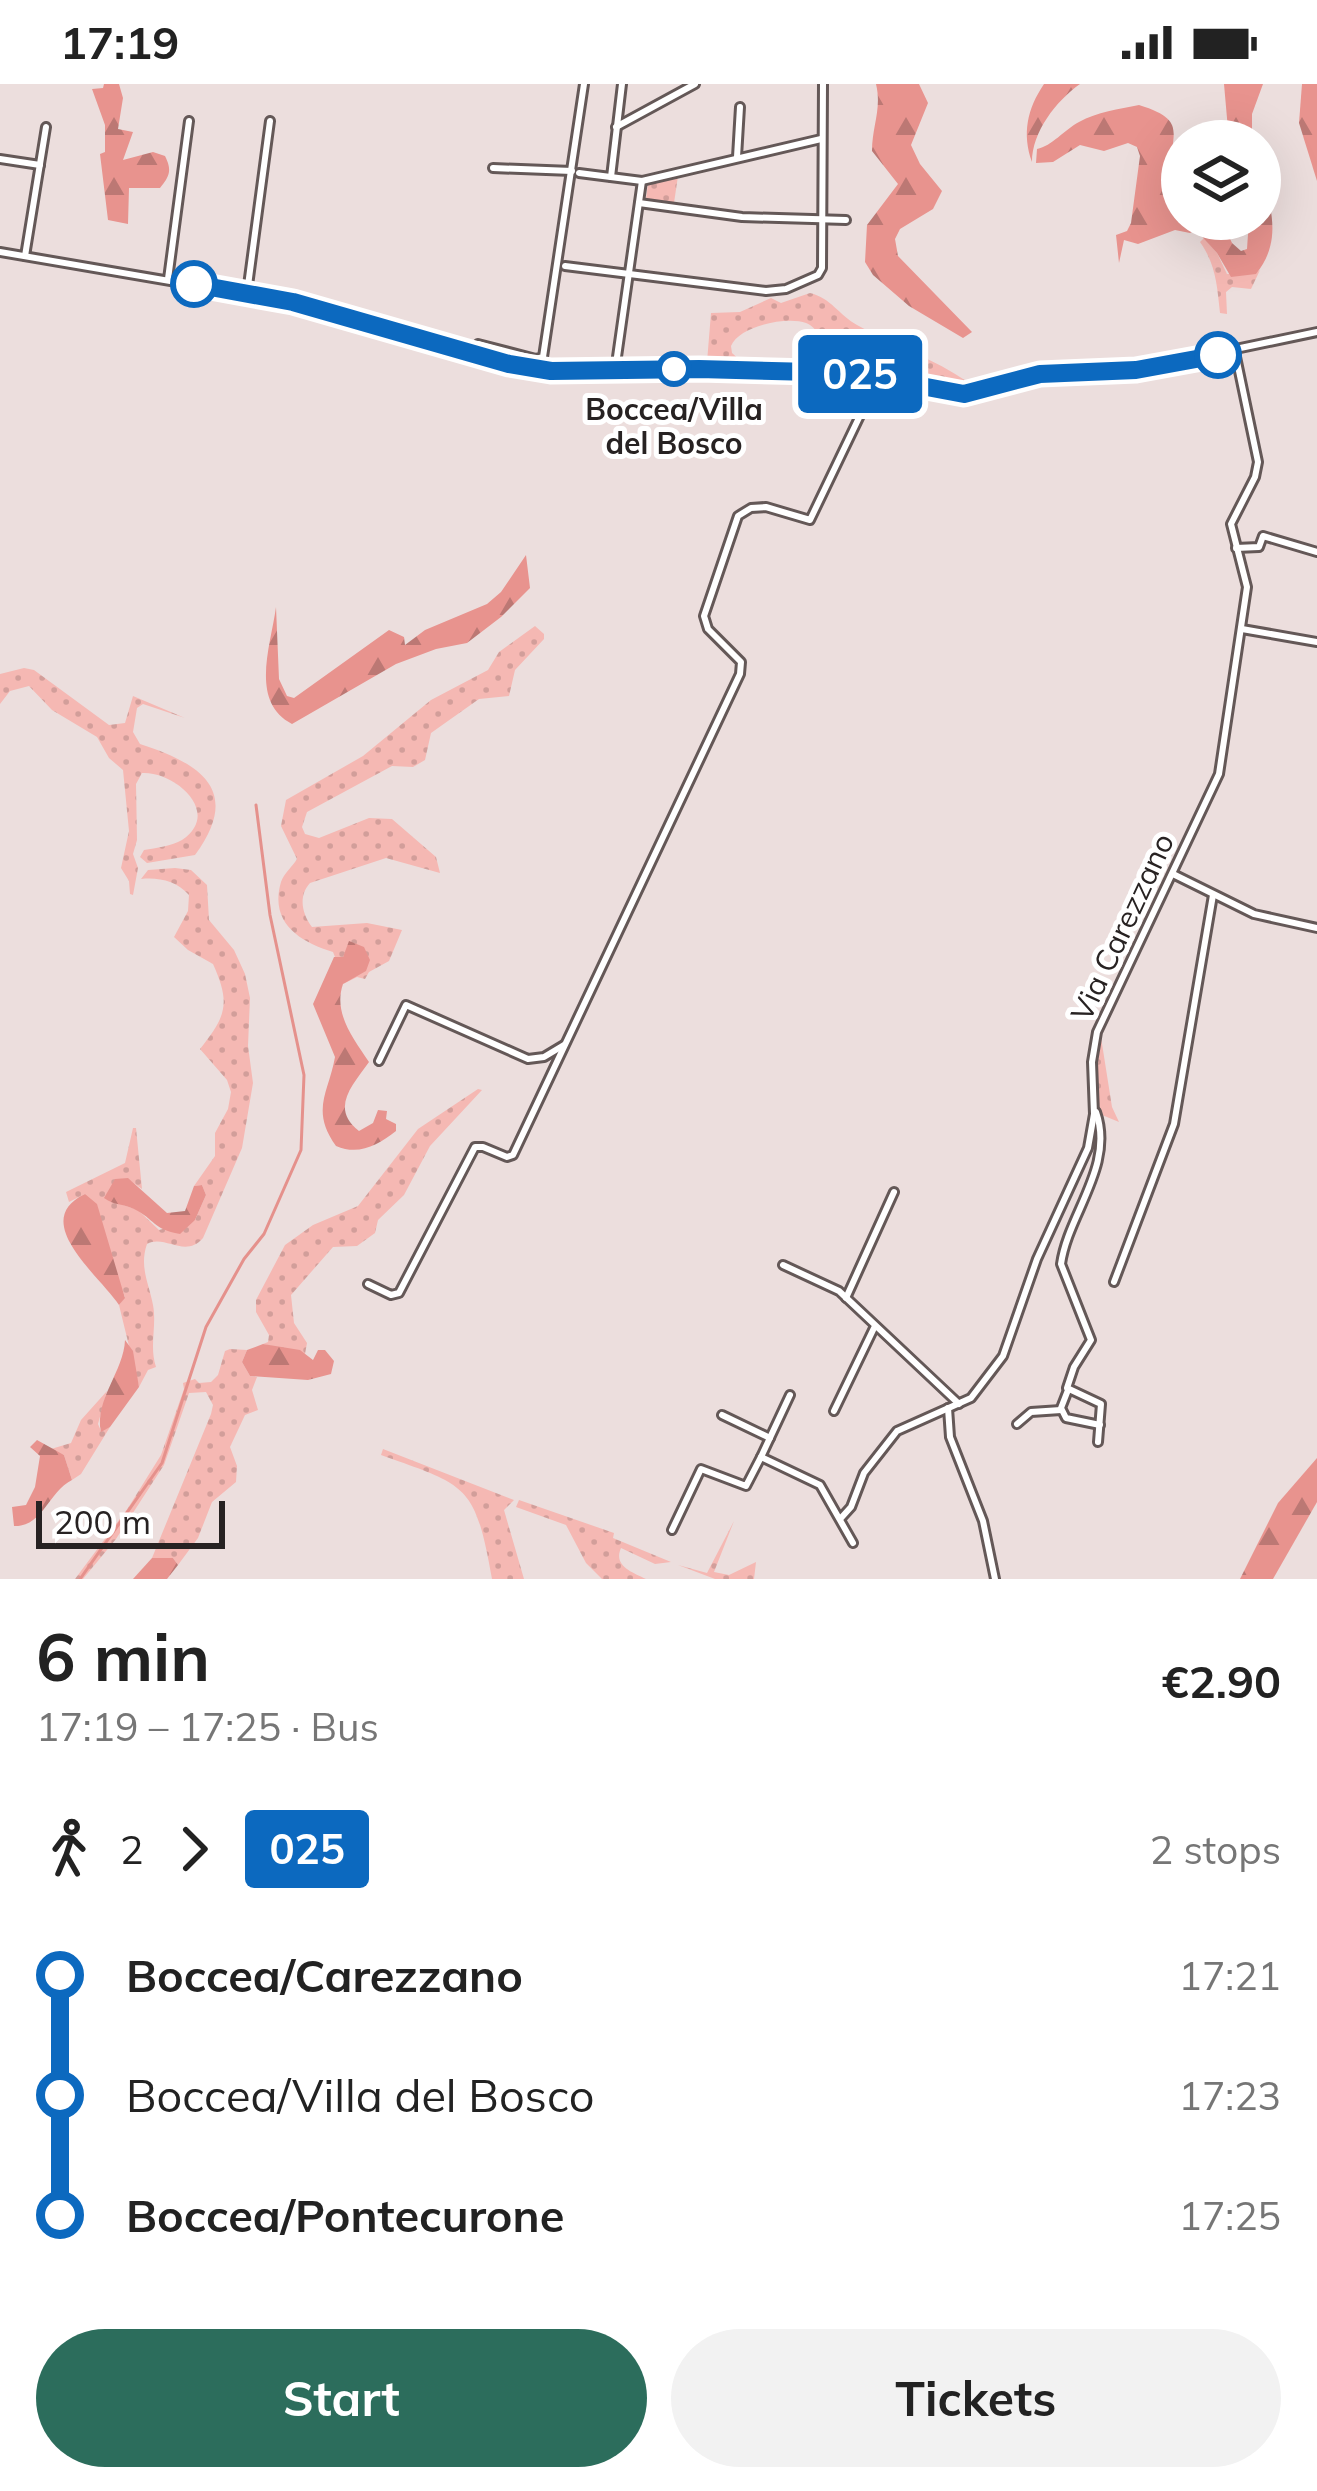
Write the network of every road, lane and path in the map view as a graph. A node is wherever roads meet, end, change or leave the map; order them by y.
1 (584, 84) edge
2 (631, 84) edge
3 (695, 84) edge
4 (823, 84) edge
5 (622, 87) edge
6 (740, 107) dead end
7 (189, 121) dead end
8 (270, 122) dead end
9 (46, 127) dead end
10 (616, 127) junction
11 (821, 139) junction
12 (737, 157) junction
13 (0, 159) edge
14 (40, 165) junction
15 (493, 168) dead end
16 (576, 172) junction
17 (610, 177) junction
18 (642, 182) junction
19 (639, 203) junction
20 (819, 219) junction
21 (847, 220) dead end
22 (0, 252) edge
23 (26, 256) junction
24 (565, 266) dead end
25 (628, 274) junction
26 (168, 280) junction
27 (247, 293) junction
28 (1317, 332) edge
29 (1235, 352) junction
30 (475, 353) junction
31 (615, 371) junction
32 (878, 376) junction
33 (1236, 548) junction
34 (1317, 552) edge
35 (1242, 629) junction
36 (1317, 642) edge
37 (1173, 874) junction
38 (1214, 895) junction
39 (1317, 928) edge
40 (564, 1046) junction
41 (379, 1061) dead end
42 (1094, 1109) junction
43 (894, 1192) dead end
44 (783, 1265) dead end
45 (1114, 1282) dead end
46 (368, 1284) dead end
47 (847, 1298) junction
48 (875, 1327) junction
49 (1068, 1390) junction
50 (790, 1395) dead end
51 (959, 1404) junction
52 (948, 1408) junction
53 (1061, 1411) junction
54 (834, 1412) dead end
55 (722, 1415) dead end
56 (1017, 1424) dead end
57 (1100, 1425) junction
58 (770, 1438) junction
59 (1098, 1442) dead end
60 (761, 1457) junction
61 (841, 1518) junction
62 (672, 1530) dead end
63 (853, 1543) dead end
64 (995, 1579) edge

1 - 16 street
2 - 5 street
3 - 10 street
4 - 11 street
5 - 10 street
6 - 12 street
7 - 26 street
8 - 27 street
9 - 14 street
10 - 17 street
11 - 12 street
11 - 20 street
12 - 18 street
13 - 14 street
14 - 23 street
15 - 16 street
16 - 17 street
16 - 30 street
17 - 18 street
18 - 19 street
19 - 20 street
19 - 25 street
20 - 21 street
20 - 25 street
22 - 23 street
23 - 26 street
24 - 25 street
25 - 31 street
26 - 27 street
27 - 30 street
28 - 29 street
29 - 32 street
29 - 33 street, Via Carezzano
30 - 31 street
31 - 32 street
32 - 40 street
33 - 34 street
33 - 35 street, Via Carezzano
35 - 36 street
35 - 37 street, Via Carezzano
37 - 38 street
37 - 42 street, Via Carezzano
38 - 39 street
38 - 45 street
40 - 41 street
40 - 46 street
42 - 49 street
42 - 51 street, Via Carezzano
43 - 47 street
44 - 47 street
47 - 48 street
48 - 51 street
48 - 54 street
49 - 53 street
49 - 57 street
50 - 58 street
51 - 52 street, Via Carezzano
52 - 61 street, Via Carezzano
52 - 64 street
53 - 56 street
53 - 57 street
55 - 58 street
57 - 59 street
58 - 60 street
60 - 61 street
60 - 62 street
61 - 63 street

